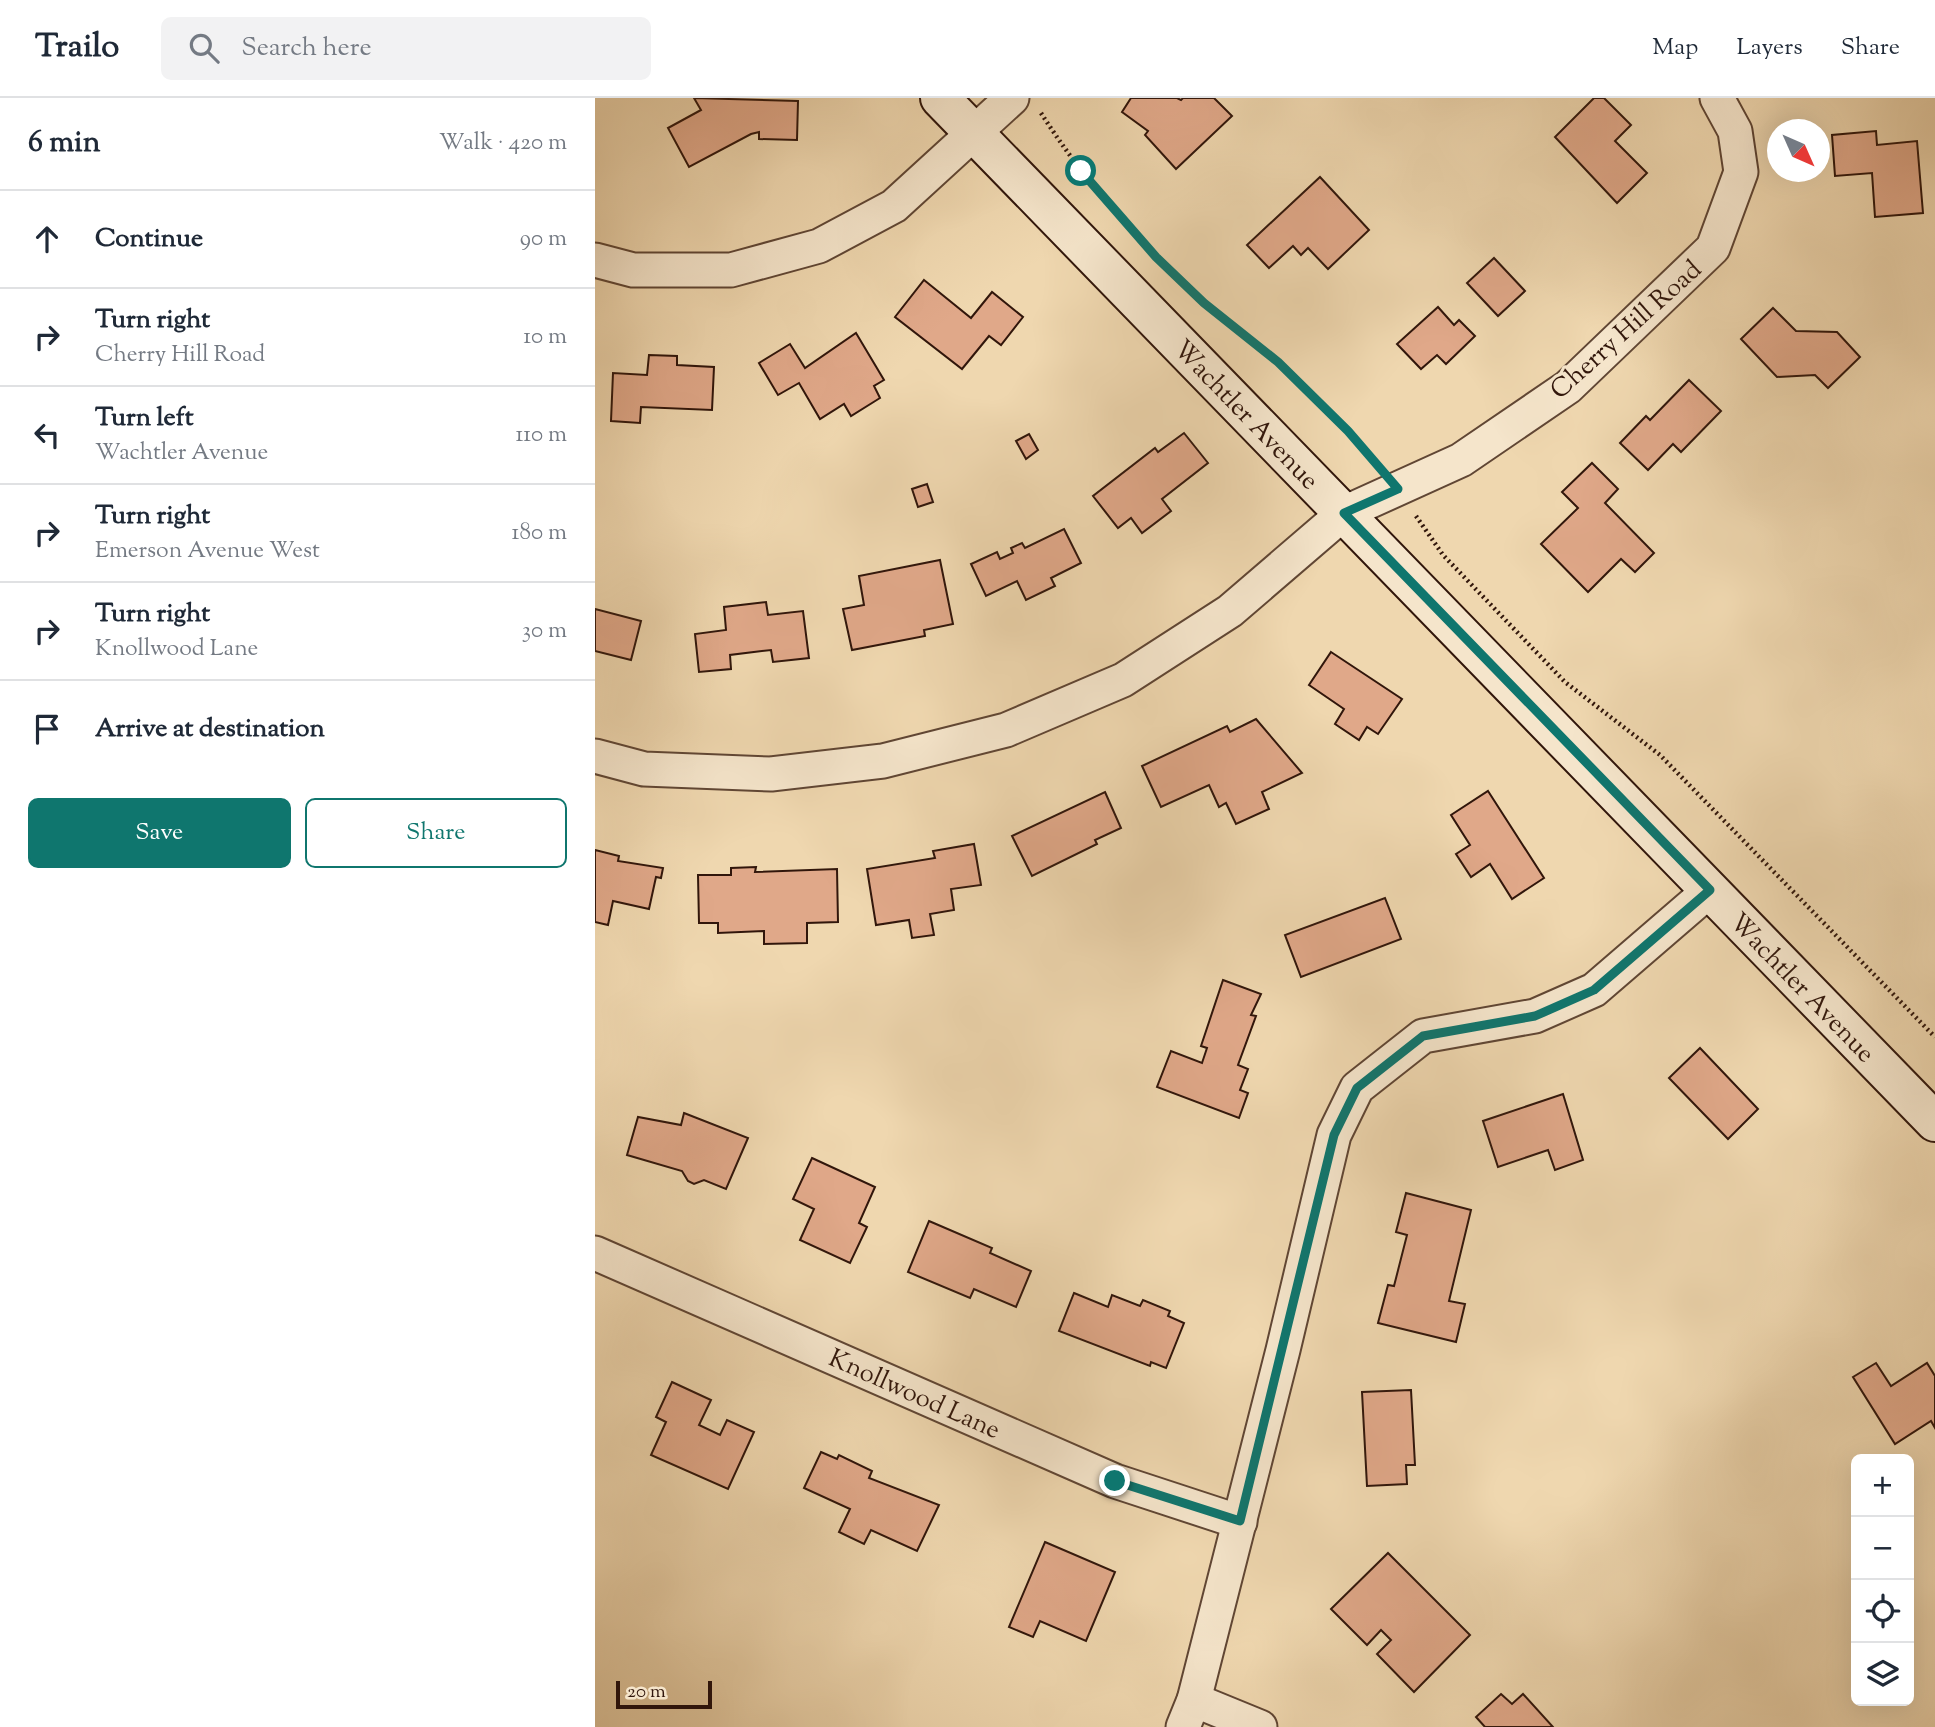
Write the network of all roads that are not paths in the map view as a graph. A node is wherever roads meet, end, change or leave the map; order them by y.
1 (940, 98) edge
2 (1717, 98) edge
3 (1024, 101) edge
4 (975, 134) junction
5 (595, 260) edge
6 (1344, 513) junction
7 (595, 756) edge
8 (1710, 890) junction
9 (1935, 1122) edge
10 (595, 1253) edge
11 (1240, 1521) junction
12 (1189, 1714) edge
13 (1260, 1727) edge

1 - 4 street, Wachtler Avenue
2 - 6 street, Cherry Hill Road
3 - 4 street
4 - 5 street
4 - 6 street, Wachtler Avenue
6 - 7 street, Cherry Hill Road
6 - 8 street, Wachtler Avenue
8 - 9 street, Wachtler Avenue
8 - 11 street
10 - 11 street, Knollwood Lane
11 - 12 street
12 - 13 street

